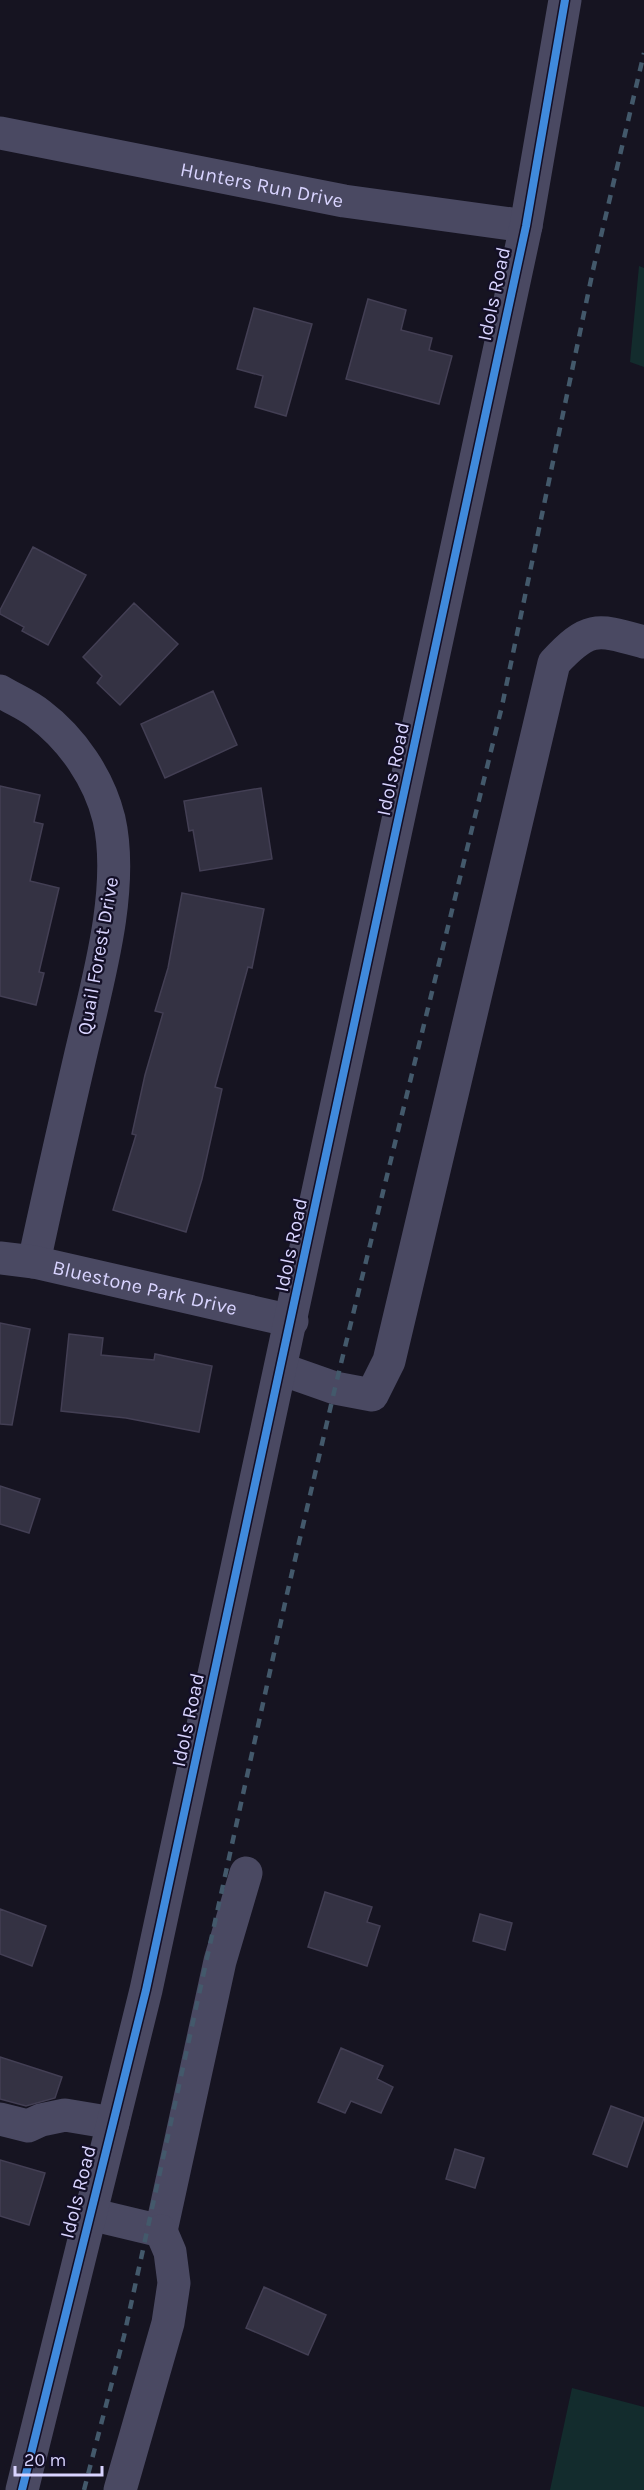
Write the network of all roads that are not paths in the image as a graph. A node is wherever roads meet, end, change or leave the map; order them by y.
1 (565, 0) edge
2 (0, 133) edge
3 (526, 226) junction
4 (644, 642) edge
5 (0, 691) edge
6 (0, 1258) edge
7 (33, 1262) junction
8 (292, 1321) junction
9 (282, 1369) junction
10 (246, 1873) dead end
11 (0, 2119) edge
12 (113, 2123) junction
13 (90, 2214) junction
14 (161, 2231) junction
15 (22, 2490) edge
16 (120, 2490) edge

1 - 3 street, Idols Road
2 - 3 street, Hunters Run Drive
3 - 8 street, Idols Road
4 - 9 street
5 - 7 street, Quail Forest Drive
6 - 7 street, Bluestone Park Drive
7 - 8 street, Bluestone Park Drive
8 - 9 street, Idols Road
9 - 12 street, Idols Road
10 - 14 street
11 - 12 street
12 - 13 street, Idols Road
13 - 14 street
13 - 15 street, Idols Road
14 - 16 street

